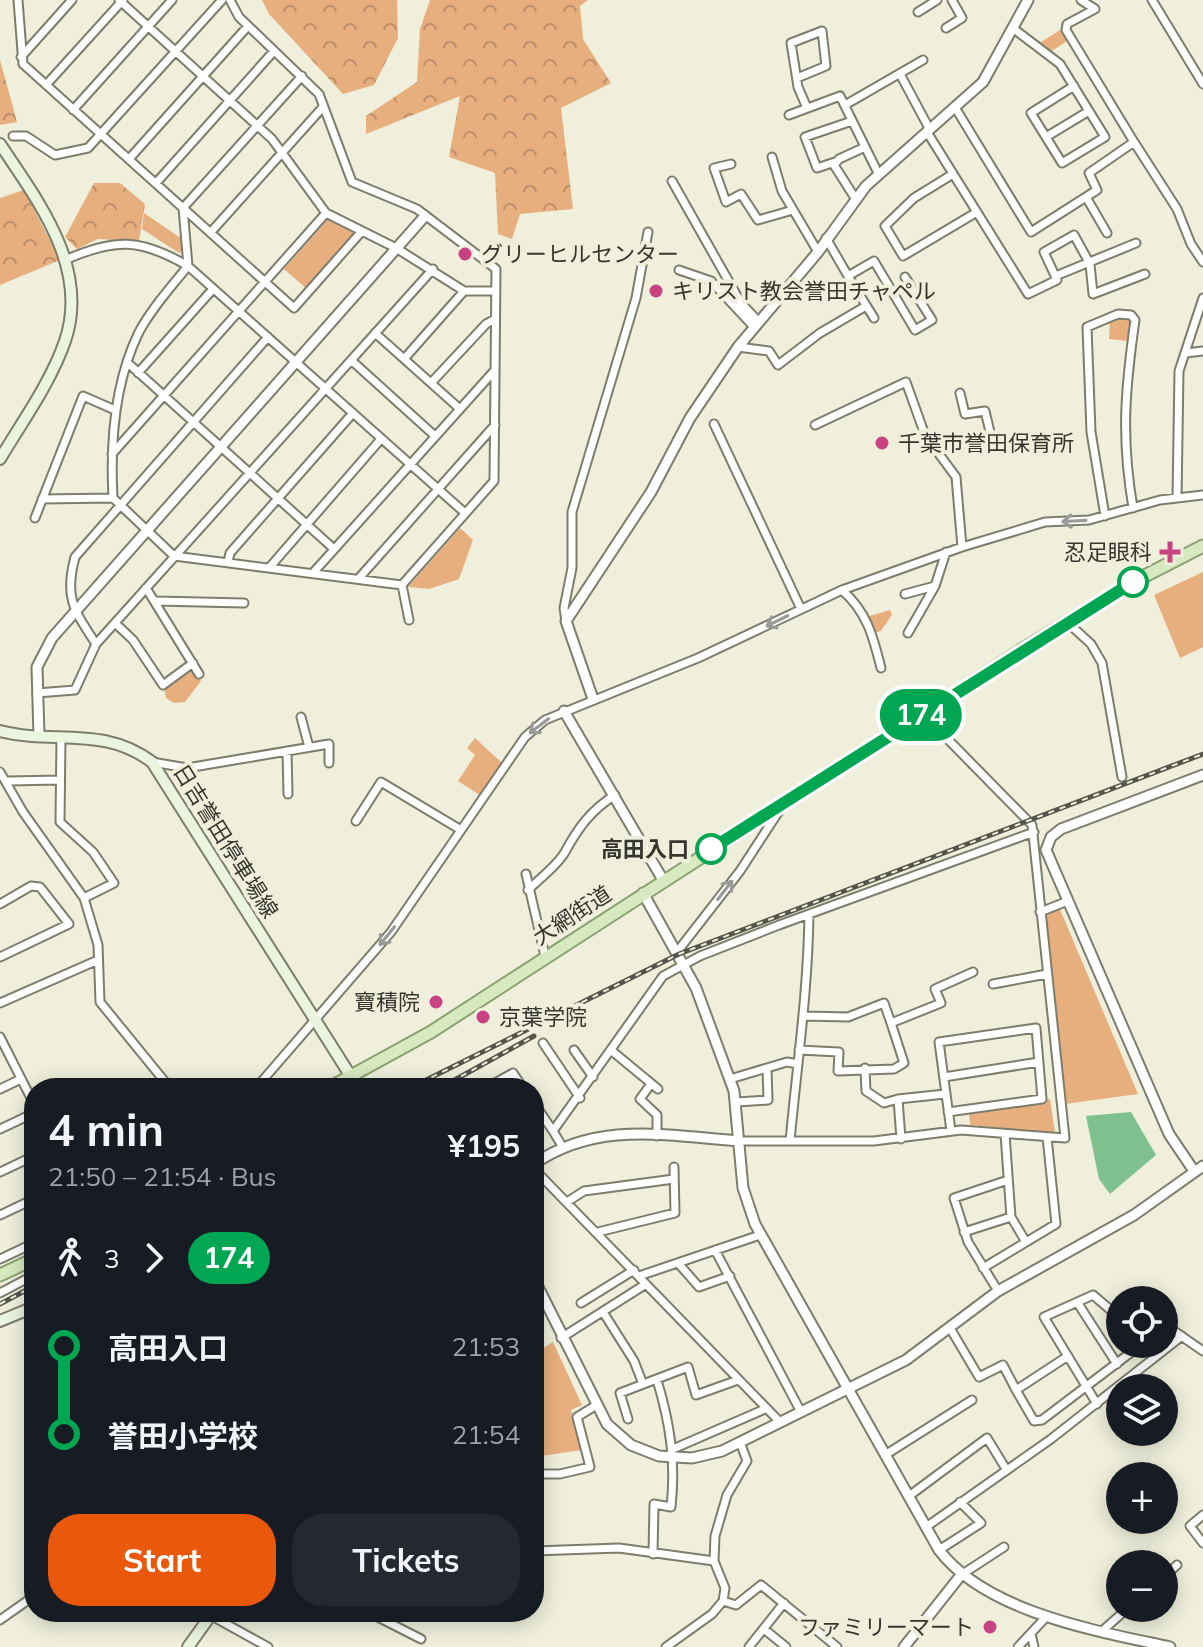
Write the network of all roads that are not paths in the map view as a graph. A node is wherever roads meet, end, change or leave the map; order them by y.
1 (72, 0) edge
2 (172, 0) edge
3 (222, 0) edge
4 (230, 0) edge
5 (937, 0) edge
6 (952, 0) edge
7 (1028, 0) edge
8 (1081, 0) edge
9 (1152, 0) edge
10 (121, 1) edge
11 (20, 2) edge
12 (918, 12) dead end
13 (248, 26) junction
14 (148, 27) junction
15 (946, 28) dead end
16 (1014, 29) junction
17 (175, 51) junction
18 (274, 51) junction
19 (21, 57) junction
20 (923, 60) dead end
21 (900, 74) junction
22 (203, 76) junction
23 (302, 76) junction
24 (797, 78) junction
25 (1203, 84) edge
26 (46, 85) junction
27 (1074, 86) junction
28 (230, 100) junction
29 (845, 105) junction
30 (323, 107) junction
31 (807, 108) junction
32 (956, 109) junction
33 (73, 110) junction
34 (1089, 111) junction
35 (789, 115) dead end
36 (852, 121) junction
37 (258, 125) junction
38 (929, 131) junction
39 (100, 134) junction
40 (13, 136) dead end
41 (1046, 137) junction
42 (1134, 142) junction
43 (0, 144) edge
44 (865, 147) junction
45 (282, 153) junction
46 (772, 157) dead end
47 (129, 159) junction
48 (835, 162) junction
49 (731, 164) dead end
50 (878, 173) junction
51 (953, 174) junction
52 (672, 181) dead end
53 (156, 183) junction
54 (1086, 197) junction
55 (855, 198) junction
56 (183, 208) junction
57 (793, 210) junction
58 (977, 212) junction
59 (326, 213) junction
60 (425, 216) junction
61 (362, 231) junction
62 (211, 232) junction
63 (648, 232) dead end
64 (1107, 233) dead end
65 (826, 238) junction
66 (1136, 243) dead end
67 (396, 248) junction
68 (818, 252) junction
69 (65, 260) junction
70 (1203, 262) edge
71 (1090, 264) junction
72 (188, 266) junction
73 (433, 269) junction
74 (679, 270) dead end
75 (1145, 274) dead end
76 (1058, 275) junction
77 (848, 276) junction
78 (905, 277) dead end
79 (265, 283) junction
80 (213, 289) junction
81 (464, 291) junction
82 (496, 291) junction
83 (917, 297) junction
84 (1203, 298) edge
85 (866, 306) junction
86 (901, 307) junction
87 (239, 312) junction
88 (874, 318) dead end
89 (495, 319) junction
90 (756, 324) junction
91 (375, 333) junction
92 (268, 337) junction
93 (738, 347) junction
94 (1203, 351) edge
95 (1186, 353) junction
96 (404, 359) junction
97 (351, 360) junction
98 (295, 362) junction
99 (129, 364) junction
100 (495, 370) junction
101 (138, 373) junction
102 (431, 383) junction
103 (325, 388) junction
104 (960, 393) dead end
105 (164, 396) junction
106 (460, 409) junction
107 (115, 410) junction
108 (353, 413) junction
109 (193, 422) junction
110 (714, 424) dead end
111 (495, 425) junction
112 (815, 425) dead end
113 (435, 436) junction
114 (381, 439) junction
115 (221, 446) junction
116 (938, 450) junction
117 (111, 455) junction
118 (0, 459) edge
119 (410, 464) junction
120 (250, 472) junction
121 (438, 489) junction
122 (1203, 495) edge
123 (113, 498) junction
124 (278, 498) junction
125 (1177, 498) junction
126 (42, 499) junction
127 (120, 505) junction
128 (1133, 508) junction
129 (465, 513) junction
130 (1105, 516) junction
131 (35, 518) dead end
132 (307, 524) junction
133 (148, 530) junction
134 (1203, 546) edge
135 (962, 547) junction
136 (334, 549) junction
137 (946, 552) junction
138 (174, 556) junction
139 (228, 562) junction
140 (269, 568) junction
141 (313, 573) junction
142 (360, 577) junction
143 (402, 585) junction
144 (935, 586) junction
145 (146, 588) junction
146 (842, 590) junction
147 (905, 594) dead end
148 (156, 601) junction
149 (244, 603) dead end
150 (801, 609) junction
151 (75, 611) junction
152 (409, 620) dead end
153 (566, 621) junction
154 (1067, 622) junction
155 (115, 623) junction
156 (908, 633) dead end
157 (96, 644) junction
158 (193, 663) junction
159 (881, 668) dead end
160 (199, 674) dead end
161 (37, 693) junction
162 (593, 699) junction
163 (564, 711) junction
164 (923, 714) junction
165 (301, 717) dead end
166 (0, 731) edge
167 (39, 736) junction
168 (61, 737) junction
169 (309, 747) junction
170 (287, 751) junction
171 (152, 762) junction
172 (329, 763) dead end
173 (0, 772) edge
174 (1203, 775) edge
175 (1122, 777) dead end
176 (60, 780) junction
177 (8, 781) junction
178 (288, 794) dead end
179 (615, 795) junction
180 (784, 804) junction
181 (356, 821) dead end
182 (461, 830) junction
183 (1034, 832) junction
184 (526, 874) dead end
185 (663, 880) junction
186 (528, 890) junction
187 (643, 893) junction
188 (84, 898) junction
189 (1068, 901) junction
190 (0, 904) edge
191 (1040, 912) junction
192 (809, 914) junction
193 (677, 952) junction
194 (545, 956) junction
195 (0, 957) edge
196 (98, 960) junction
197 (685, 966) junction
198 (973, 972) dead end
199 (1047, 974) junction
200 (993, 984) dead end
201 (0, 1003) edge
202 (804, 1016) junction
203 (316, 1020) junction
204 (891, 1023) junction
205 (0, 1037) edge
206 (543, 1043) dead end
207 (2, 1047) edge
208 (574, 1050) dead end
209 (799, 1050) junction
210 (612, 1051) junction
211 (1039, 1062) junction
212 (798, 1064) junction
213 (767, 1068) junction
214 (865, 1068) junction
215 (350, 1075) junction
216 (593, 1077) junction
217 (944, 1077) junction
218 (162, 1078) edge
219 (265, 1078) edge
220 (345, 1078) edge
221 (21, 1079) junction
222 (730, 1079) junction
223 (24, 1085) edge
224 (0, 1089) edge
225 (945, 1094) junction
226 (580, 1098) junction
227 (898, 1099) junction
228 (737, 1102) junction
229 (948, 1112) junction
230 (24, 1118) edge
231 (544, 1118) edge
232 (0, 1129) edge
233 (553, 1131) junction
234 (951, 1131) junction
235 (1005, 1134) junction
236 (657, 1136) junction
237 (1047, 1137) junction
238 (901, 1139) junction
239 (740, 1141) junction
240 (790, 1141) junction
241 (562, 1146) junction
242 (544, 1160) edge
243 (24, 1161) edge
244 (674, 1167) dead end
245 (1199, 1168) edge
246 (0, 1172) edge
247 (544, 1178) edge
248 (674, 1179) junction
249 (1008, 1180) junction
250 (567, 1202) junction
251 (24, 1204) edge
252 (0, 1215) edge
253 (1011, 1217) junction
254 (598, 1232) junction
255 (964, 1232) junction
256 (760, 1235) junction
257 (1026, 1242) junction
258 (24, 1248) edge
259 (715, 1250) junction
260 (0, 1259) edge
261 (678, 1263) junction
262 (24, 1264) edge
263 (983, 1268) junction
264 (636, 1273) junction
265 (0, 1275) edge
266 (730, 1276) junction
267 (24, 1280) edge
268 (646, 1284) junction
269 (998, 1291) junction
270 (0, 1293) edge
271 (544, 1301) edge
272 (1077, 1302) junction
273 (581, 1303) dead end
274 (1106, 1306) edge
275 (24, 1311) edge
276 (603, 1312) junction
277 (0, 1321) edge
278 (950, 1328) junction
279 (1178, 1333) edge
280 (1182, 1336) junction
281 (561, 1338) junction
282 (1203, 1351) edge
283 (1068, 1356) junction
284 (1124, 1358) edge
285 (1117, 1364) junction
286 (657, 1380) junction
287 (738, 1380) junction
288 (643, 1384) junction
289 (1087, 1388) junction
290 (846, 1390) junction
291 (1016, 1390) junction
292 (972, 1400) dead end
293 (1097, 1404) junction
294 (595, 1406) junction
295 (765, 1409) junction
296 (801, 1412) junction
297 (628, 1419) dead end
298 (780, 1422) junction
299 (740, 1442) junction
300 (673, 1454) junction
301 (885, 1455) junction
302 (1006, 1469) junction
303 (544, 1474) edge
304 (909, 1496) junction
305 (960, 1502) junction
306 (1203, 1515) edge
307 (926, 1527) junction
308 (1203, 1543) edge
309 (1004, 1547) dead end
310 (939, 1550) junction
311 (544, 1551) edge
312 (653, 1554) junction
313 (714, 1561) junction
314 (961, 1575) junction
315 (723, 1601) junction
316 (24, 1603) edge
317 (784, 1603) junction
318 (1047, 1616) junction
319 (0, 1620) edge
320 (206, 1622) edge
321 (226, 1622) edge
322 (388, 1622) edge
323 (1112, 1622) edge
324 (764, 1629) junction
325 (1102, 1631) junction
326 (1031, 1634) junction
327 (421, 1639) dead end
328 (188, 1647) edge
329 (268, 1647) edge
330 (666, 1647) edge
331 (749, 1647) edge
332 (786, 1647) edge
333 (837, 1647) edge
334 (904, 1647) edge
335 (1018, 1647) edge
336 (1034, 1647) edge
337 (1170, 1647) edge

1 - 19 street
2 - 14 street
3 - 17 street
4 - 13 street
5 - 12 street
6 - 15 street
7 - 16 street
8 - 42 street
9 - 25 street
10 - 14 street
10 - 26 street
11 - 19 street
13 - 18 street
13 - 22 street
14 - 17 street
14 - 33 street
16 - 27 street
16 - 32 street
17 - 22 street
17 - 39 street
18 - 23 street
18 - 28 street
19 - 26 street
20 - 21 street
21 - 29 street
21 - 38 street
22 - 28 street
22 - 47 street
23 - 30 street
23 - 37 street
24 - 24 street
24 - 31 street
26 - 33 street
27 - 34 street
27 - 41 street
28 - 37 street
28 - 53 street
29 - 31 street
29 - 36 street
30 - 45 street
30 - 60 street
31 - 35 street
32 - 38 street
32 - 54 street
33 - 39 street
34 - 41 street
34 - 41 street
36 - 44 street
36 - 48 street
37 - 45 street
37 - 56 street
38 - 50 street
38 - 51 street
39 - 40 street
39 - 47 street
42 - 54 street
42 - 70 street
43 - 69 main road
44 - 48 street
44 - 50 street
45 - 59 street
45 - 62 street
46 - 57 street
47 - 53 street
48 - 55 street
49 - 57 street
50 - 55 street
51 - 58 street
51 - 58 street
52 - 90 street
53 - 56 street
54 - 64 street
55 - 65 street
56 - 62 street
56 - 72 street
57 - 68 street
58 - 76 street
59 - 61 street
59 - 79 street
60 - 67 street
60 - 82 street
61 - 67 street
61 - 79 street
62 - 79 street
63 - 153 street
65 - 68 street
65 - 77 street
66 - 71 street
67 - 73 street
67 - 98 street
68 - 90 street
69 - 72 street
69 - 118 main road
71 - 75 street
71 - 76 street
71 - 76 street
72 - 80 street
72 - 99 street
73 - 81 street
73 - 91 street
74 - 90 street
77 - 85 street
77 - 86 street
78 - 83 street
79 - 87 street
80 - 87 street
80 - 101 street
81 - 82 street
81 - 96 street
82 - 89 street
83 - 86 street
83 - 86 street
84 - 95 street
85 - 88 street
85 - 93 street
87 - 92 street
87 - 105 street
89 - 100 street
89 - 102 street
90 - 93 street
91 - 96 street
91 - 97 street
92 - 98 street
92 - 109 street
93 - 153 street
94 - 95 street
95 - 125 street
96 - 102 street
97 - 103 street
97 - 113 street
98 - 103 street
98 - 115 street
99 - 101 street
99 - 107 street
100 - 106 street
100 - 111 street
101 - 105 street
102 - 106 street
103 - 108 street
103 - 120 street
104 - 116 street
105 - 109 street
105 - 117 street
106 - 113 street
107 - 117 street
107 - 126 street
108 - 114 street
108 - 124 street
109 - 115 street
109 - 127 street
110 - 150 street
111 - 121 street
111 - 129 street
112 - 116 street
113 - 119 street
114 - 119 street
114 - 132 street
115 - 120 street
115 - 133 street
116 - 135 street
117 - 123 street
119 - 121 street
119 - 136 street
120 - 124 street
120 - 138 street
121 - 129 street
121 - 142 street
122 - 125 street
123 - 126 street
123 - 127 street
124 - 132 street
124 - 139 street
125 - 128 street
126 - 131 street
127 - 133 street
127 - 151 street
128 - 130 street
128 - 130 street
129 - 143 street
130 -> 135 street
132 - 136 street
132 - 140 street
133 - 138 street
133 - 151 street
134 - 154 main road, 大網街道
135 - 137 street
136 - 141 street
137 - 144 street
137 - 146 street
138 - 139 street
138 - 145 street
139 - 140 street
140 - 141 street
141 - 142 street
142 - 143 street
143 - 152 street
144 - 147 street
144 - 156 street
145 - 148 street
145 - 155 street
146 - 150 street
146 - 159 street
148 - 149 street
148 - 158 street
150 -> 162 street
151 - 157 street
151 - 161 street
153 - 162 street
154 - 164 main road, 大網街道
154 - 175 street
155 - 157 street
155 - 158 street
157 - 161 street
158 - 160 street
161 - 167 street
162 - 163 street
163 - 179 street
163 -> 182 street
164 - 180 main road, 大網街道
164 - 183 street
165 - 169 street
166 - 167 main road, 日吉誉田停車場線
167 - 168 main road, 日吉誉田停車場線
168 - 171 main road, 日吉誉田停車場線
168 - 176 street
169 - 170 street
169 - 172 street
170 - 171 street
170 - 178 street
171 - 203 main road, 日吉誉田停車場線
173 - 177 street
174 - 189 street
176 - 177 street
176 - 188 street
177 - 188 street
179 - 185 street
179 - 186 street
180 - 185 main road, 大網街道
193 -> 180 street
181 - 182 street
182 -> 203 street
183 - 191 street
183 - 192 street
184 - 186 street
185 - 187 main road, 大網街道
186 - 194 street
187 - 193 street
187 - 194 main road, 大網街道
188 - 196 street
189 - 191 street
189 - 245 street
190 - 195 street
191 - 199 street
192 - 197 street
192 - 202 street
193 - 197 street
194 - 215 main road, 大網街道
196 - 201 street
196 - 218 street
197 - 210 street
197 - 222 street
198 - 204 street
199 - 200 street
199 - 237 street
202 - 204 street
202 - 209 street
203 - 215 main road, 日吉誉田停車場線
203 - 219 street
204 - 214 street
205 - 207 street
206 - 226 street
207 - 221 street
208 - 216 street
209 - 212 street
209 - 214 street
210 - 216 street
210 - 236 street
211 - 217 street
211 - 217 street
211 - 229 street
212 - 213 street
212 - 240 street
213 - 222 street
213 - 228 street
214 - 227 street
215 - 220 main road, 大網街道
216 - 226 street
217 - 225 street
221 - 223 street
221 - 224 street
222 - 228 street
225 - 227 street
225 - 229 street
226 - 233 street
227 - 238 street
228 - 239 street
229 - 234 street
230 - 232 street
231 - 233 street
233 - 241 street
234 - 235 street
234 - 238 street
235 - 237 street
235 - 249 street
236 - 239 street
236 - 241 street
237 - 257 street
238 - 240 street
239 - 240 street
239 - 256 street
241 - 242 street
243 - 246 street
244 - 248 street
245 - 269 street
247 - 250 street
248 - 250 street
248 - 254 street
249 - 253 street
249 - 255 street
250 - 254 street
251 - 252 street
253 - 255 street
253 - 257 street
254 - 264 street
255 - 263 street
256 - 259 street
256 - 290 street
257 - 263 street
258 - 260 street
259 - 261 street
259 - 266 street
261 - 264 street
261 - 266 street
262 - 265 main road
263 - 269 street
264 - 268 street
264 - 273 street
266 - 296 street
267 - 270 street
268 - 276 street
268 - 287 street
269 - 278 street
271 - 281 street
272 - 274 street
272 - 283 street
272 - 285 street
275 - 277 main road
276 - 281 street
276 - 288 street
278 - 290 street
278 - 291 street
279 - 280 street
280 - 282 street
280 - 293 street
281 - 294 street
283 - 289 street
283 - 291 street
284 - 285 street
285 - 289 street
286 - 287 street
286 - 288 street
286 - 300 street
287 - 295 street
288 - 297 street
289 - 291 street
289 - 293 street
290 - 296 street
290 - 301 street
292 - 301 street
293 - 302 street
294 - 300 street
294 - 303 street
295 - 298 street
295 - 300 street
296 - 298 street
298 - 299 street
299 - 300 street
299 - 313 street
300 - 312 street
301 - 304 street
302 - 304 street
302 - 305 street
304 - 307 street
305 - 307 street
305 - 310 street
306 - 308 street
307 - 310 street
309 - 314 street
310 - 314 street
311 - 312 street
312 - 313 street
313 - 315 street
314 - 318 street
314 - 334 street
315 - 317 street
315 - 330 street
316 - 319 street
317 - 324 street
317 - 333 street
318 - 325 street
318 - 326 street
320 - 328 main road
321 - 329 street
322 - 327 street
323 - 325 street
324 - 331 street
324 - 332 street
325 - 337 street
326 - 335 street
326 - 336 street

